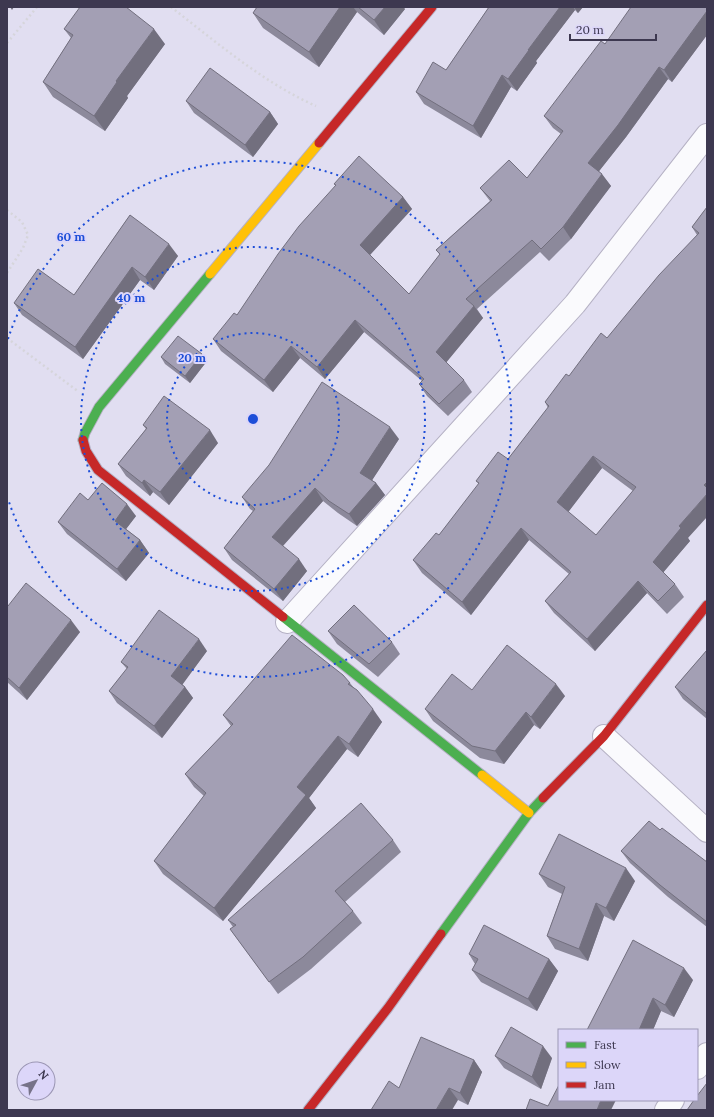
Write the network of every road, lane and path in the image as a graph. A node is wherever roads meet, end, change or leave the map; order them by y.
1 (36, 7) edge
2 (171, 7) edge
3 (432, 7) edge
4 (7, 43) edge
5 (335, 124) junction
6 (707, 135) edge
7 (7, 210) edge
8 (7, 273) edge
9 (7, 338) edge
10 (99, 407) junction
11 (707, 605) edge
12 (287, 622) junction
13 (604, 736) junction
14 (529, 813) junction
15 (707, 831) edge
16 (707, 1054) edge
17 (698, 1067) edge
18 (673, 1101) edge
19 (308, 1110) edge
20 (666, 1110) edge

1 - 4 path
2 - 5 path
3 - 5 street
5 - 10 street
6 - 12 street
7 - 8 path
9 - 10 path
10 - 12 street
11 - 13 street
12 - 14 street
13 - 14 street
13 - 15 street
14 - 19 street
16 - 17 street
18 - 20 street

